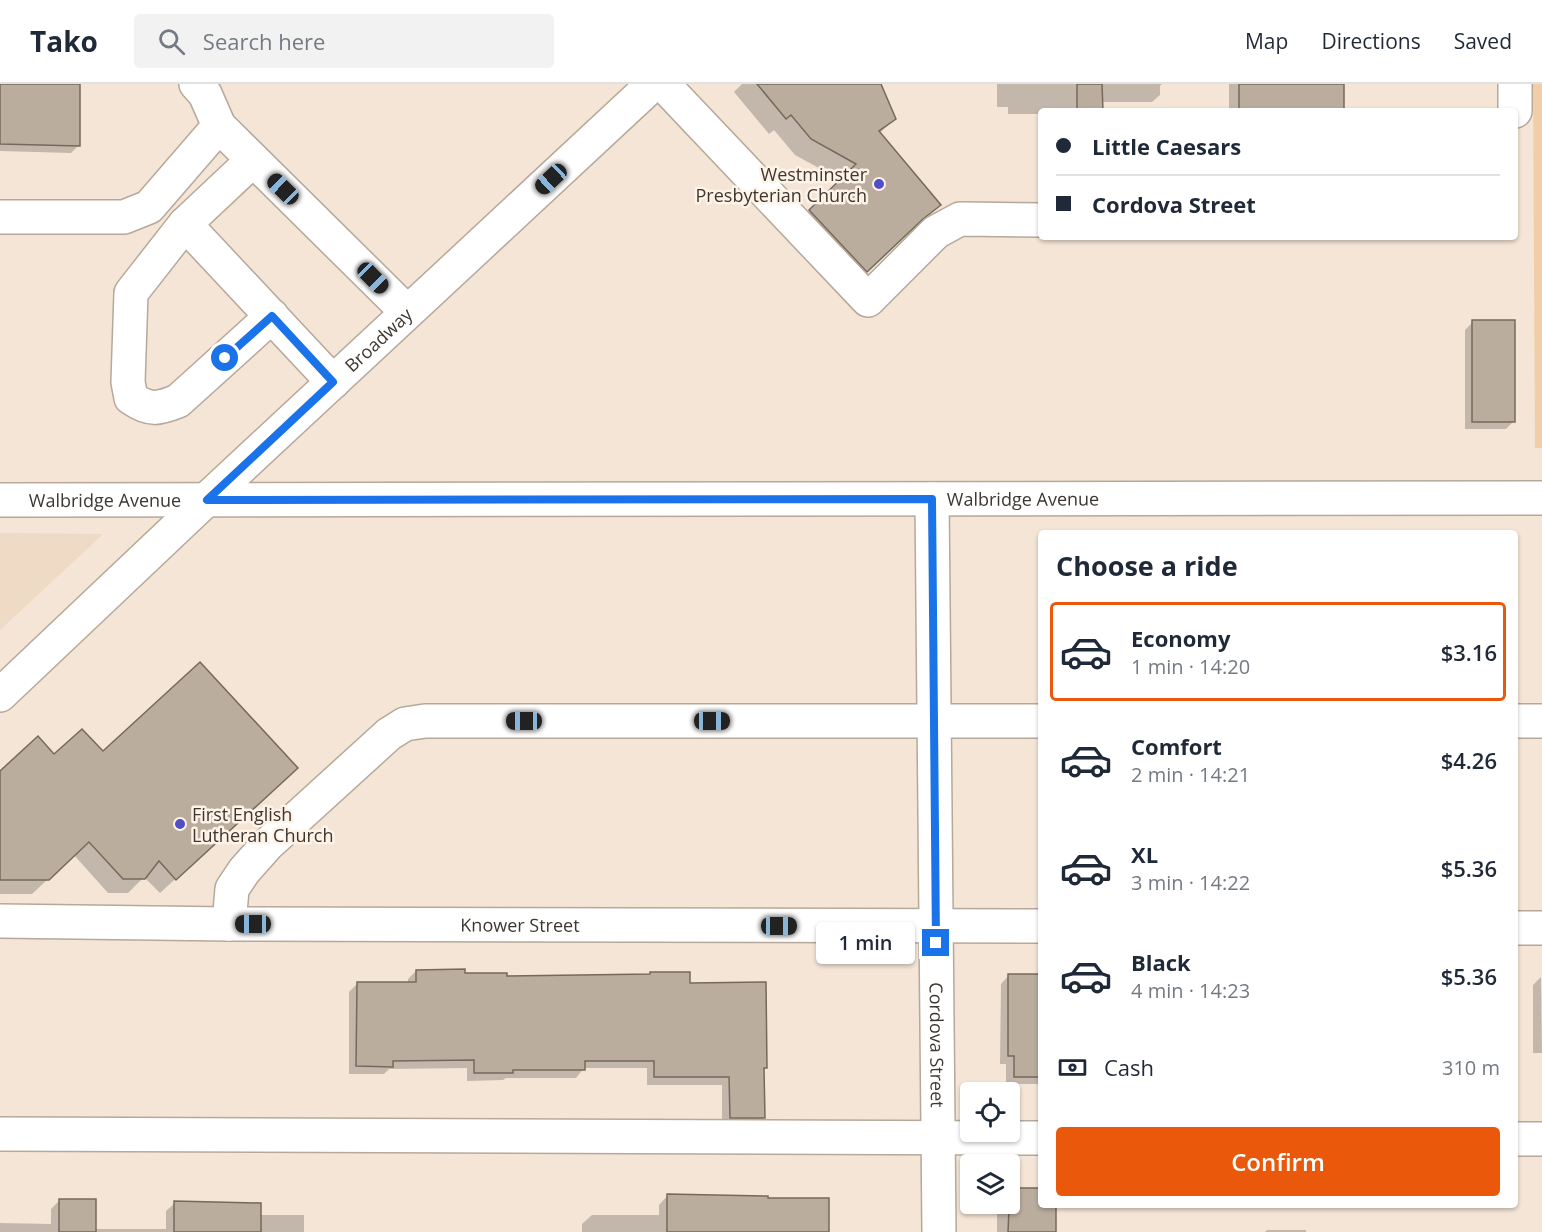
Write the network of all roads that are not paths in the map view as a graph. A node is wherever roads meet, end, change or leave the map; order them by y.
1 (653, 84) edge
2 (663, 84) edge
3 (1515, 84) edge
4 (205, 87) edge
5 (1515, 108) edge
6 (219, 126) junction
7 (253, 160) junction
8 (0, 217) edge
9 (1038, 220) edge
10 (185, 224) junction
11 (407, 312) junction
12 (272, 316) junction
13 (333, 382) junction
14 (1542, 498) edge
15 (932, 499) junction
16 (0, 500) edge
17 (207, 500) junction
18 (0, 695) edge
19 (935, 721) junction
20 (1038, 721) edge
21 (1518, 721) edge
22 (1542, 721) edge
23 (0, 921) edge
24 (230, 924) junction
25 (936, 926) junction
26 (1038, 926) edge
27 (1518, 928) edge
28 (1542, 928) edge
29 (0, 1134) edge
30 (938, 1138) junction
31 (1038, 1138) edge
32 (1518, 1139) edge
33 (1542, 1139) edge
34 (939, 1232) edge

1 - 11 street, Broadway
2 - 9 street
3 - 5 street
4 - 6 street
6 - 7 street
6 - 8 street
7 - 10 street
7 - 11 street
10 - 12 street
10 - 12 street
11 - 13 street, Broadway
12 - 13 street
13 - 17 street, Broadway
14 - 15 street, Walbridge Avenue
15 - 17 street, Walbridge Avenue
15 - 19 street, Cordova Street
16 - 17 street, Walbridge Avenue
17 - 18 street, Broadway
19 - 20 street
19 - 24 street
19 - 25 street, Cordova Street
21 - 22 street
23 - 24 street, Knower Street
24 - 25 street, Knower Street
25 - 26 street, Knower Street
25 - 30 street, Cordova Street
27 - 28 street
29 - 30 street
30 - 31 street
30 - 34 street, Cordova Street
32 - 33 street

